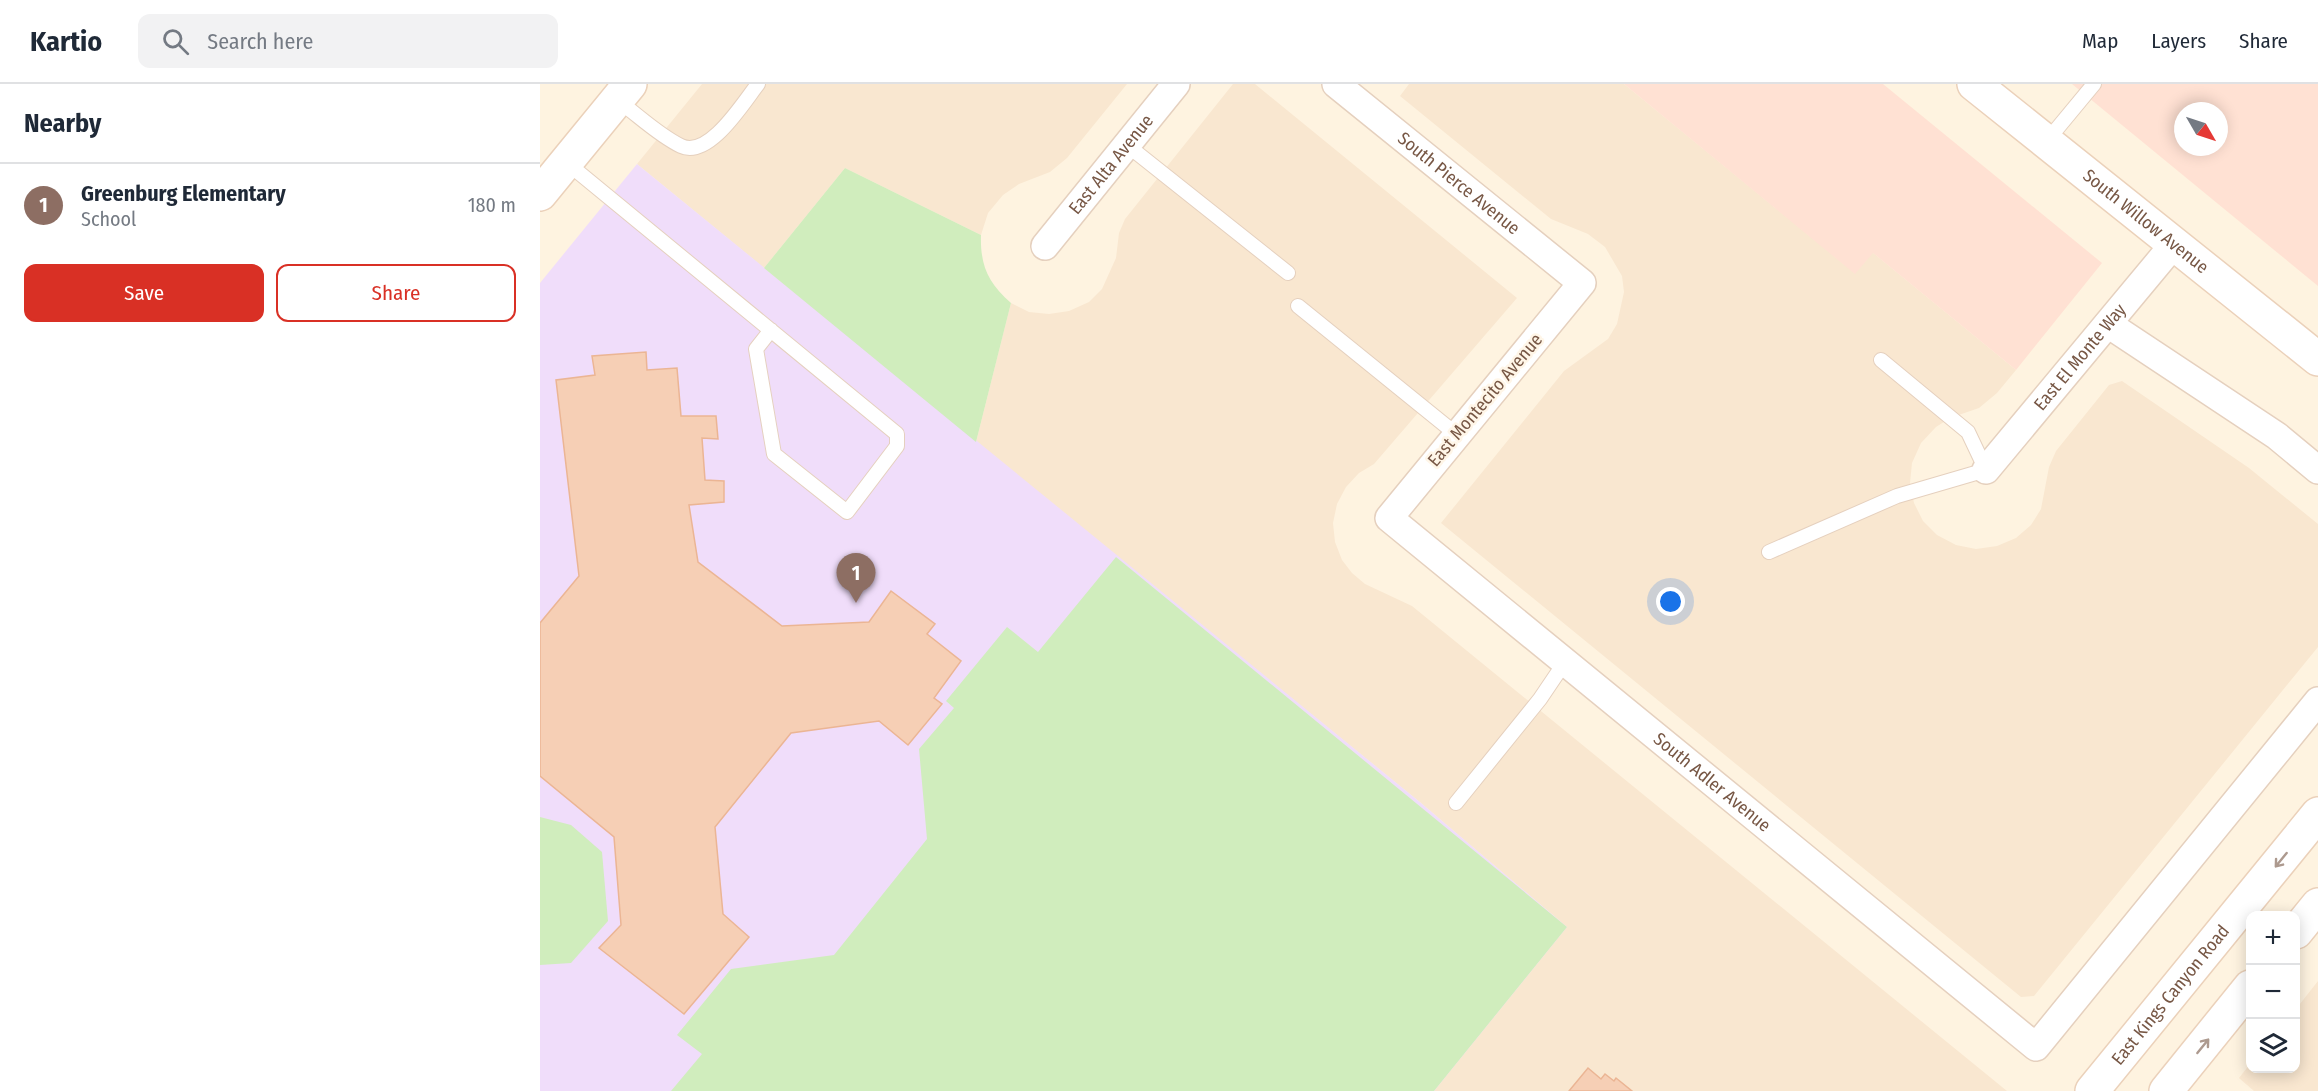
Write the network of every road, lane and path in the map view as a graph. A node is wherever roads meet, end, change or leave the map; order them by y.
1 (758, 84) edge
2 (1176, 84) edge
3 (1336, 84) edge
4 (1974, 84) edge
5 (2094, 84) edge
6 (623, 92) edge
7 (2046, 142) junction
8 (1127, 145) junction
9 (566, 162) junction
10 (540, 194) edge
11 (2174, 244) junction
12 (1045, 246) dead end
13 (1288, 273) dead end
14 (1582, 283) joint
15 (1298, 306) dead end
16 (2108, 324) junction
17 (771, 330) junction
18 (2318, 359) edge
19 (1881, 360) dead end
20 (1456, 434) junction
21 (1986, 470) junction
22 (2318, 470) edge
23 (1389, 518) joint
24 (1769, 552) dead end
25 (1565, 662) junction
26 (2318, 701) edge
27 (1456, 803) dead end
28 (2318, 814) edge
29 (2318, 904) edge
30 (2300, 926) edge
31 (2246, 992) edge
32 (2092, 1091) edge
33 (2166, 1091) edge

1 - 6 lane
2 - 8 street, East Alta Avenue
3 - 14 street, South Pierce Avenue
4 - 7 street, South Willow Avenue
5 - 7 lane
6 - 9 street
7 - 11 street, South Willow Avenue
8 - 12 street, East Alta Avenue
8 - 13 lane
9 - 10 street
9 - 17 lane
11 - 16 street, East El Monte Way
11 - 18 street, South Willow Avenue
14 - 20 street, East Montecito Avenue
15 - 20 lane
16 - 21 street, East El Monte Way
16 - 22 street
17 - 17 lane
19 - 21 lane
20 - 23 street, East Montecito Avenue
21 - 24 lane
23 - 25 street, South Adler Avenue
25 - 26 street, South Adler Avenue
25 - 27 lane
28 -> 32 street, East Kings Canyon Road
29 - 30 street
33 -> 31 street

